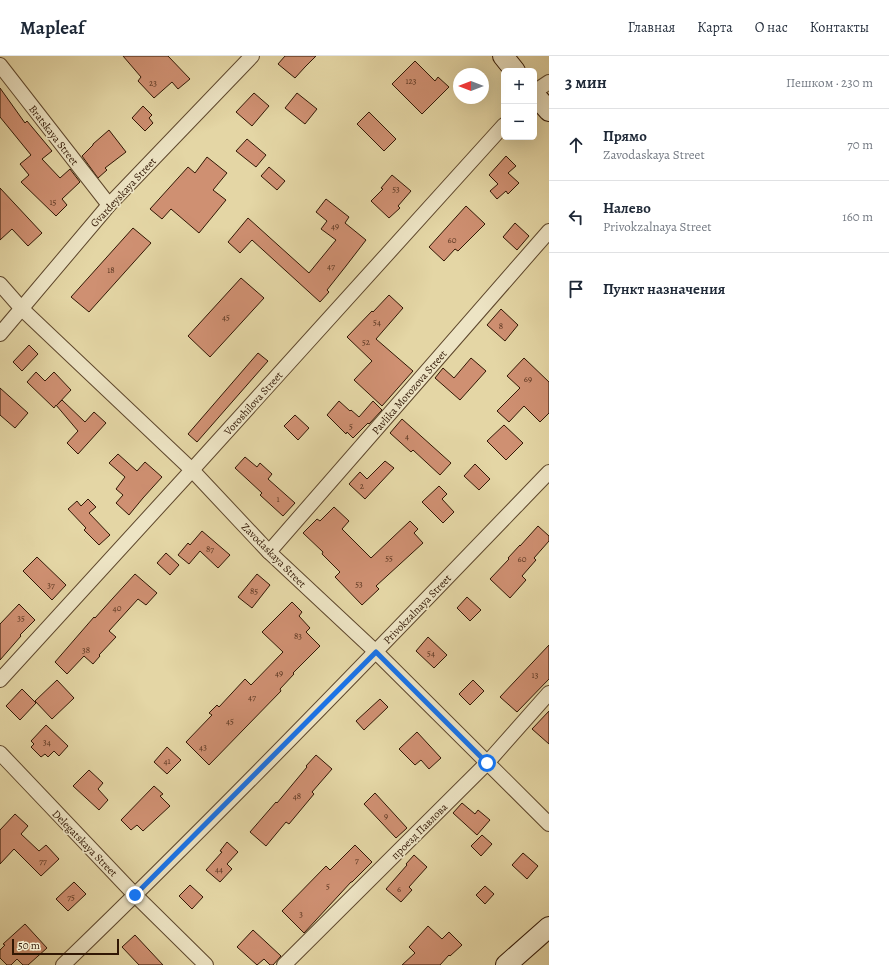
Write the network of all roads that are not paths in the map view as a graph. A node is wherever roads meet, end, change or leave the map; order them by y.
1 (252, 56) edge
2 (503, 56) edge
3 (0, 65) edge
4 (513, 68) edge
5 (549, 82) edge
6 (537, 91) edge
7 (537, 97) edge
8 (549, 111) edge
9 (501, 127) edge
10 (109, 205) junction
11 (549, 231) edge
12 (0, 284) edge
13 (22, 309) junction
14 (0, 334) edge
15 (192, 470) junction
16 (549, 472) edge
17 (269, 552) junction
18 (376, 652) junction
19 (0, 680) edge
20 (549, 693) edge
21 (0, 753) edge
22 (487, 763) junction
23 (549, 824) edge
24 (135, 895) junction
25 (549, 927) edge
26 (62, 965) edge
27 (206, 965) edge
28 (284, 965) edge
29 (506, 965) edge

1 - 10 street, Gvardeyskaya Street
2 - 4 street
3 - 10 street, Bratskaya Street
5 - 6 street
7 - 8 street
9 - 15 street, Voroshilova Street
10 - 13 street, Gvardeyskaya Street
11 - 17 street, Pavlika Morozova Street
12 - 13 street, Zavodaskaya Street
13 - 14 street, Gvardeyskaya Street
13 - 15 street, Zavodaskaya Street
15 - 17 street, Zavodaskaya Street
15 - 19 street, Voroshilova Street
16 - 18 street, Privokzalnaya Street
17 - 18 street, Zavodaskaya Street
18 - 22 street, Zavodaskaya Street
18 - 24 street, Privokzalnaya Street
20 - 22 street, проезд Павлова
21 - 24 street, Delegatskaya Street
22 - 23 street, Zavodaskaya Street
22 - 28 street, проезд Павлова
24 - 26 street, Privokzalnaya Street
24 - 27 street, Delegatskaya Street
25 - 29 street

